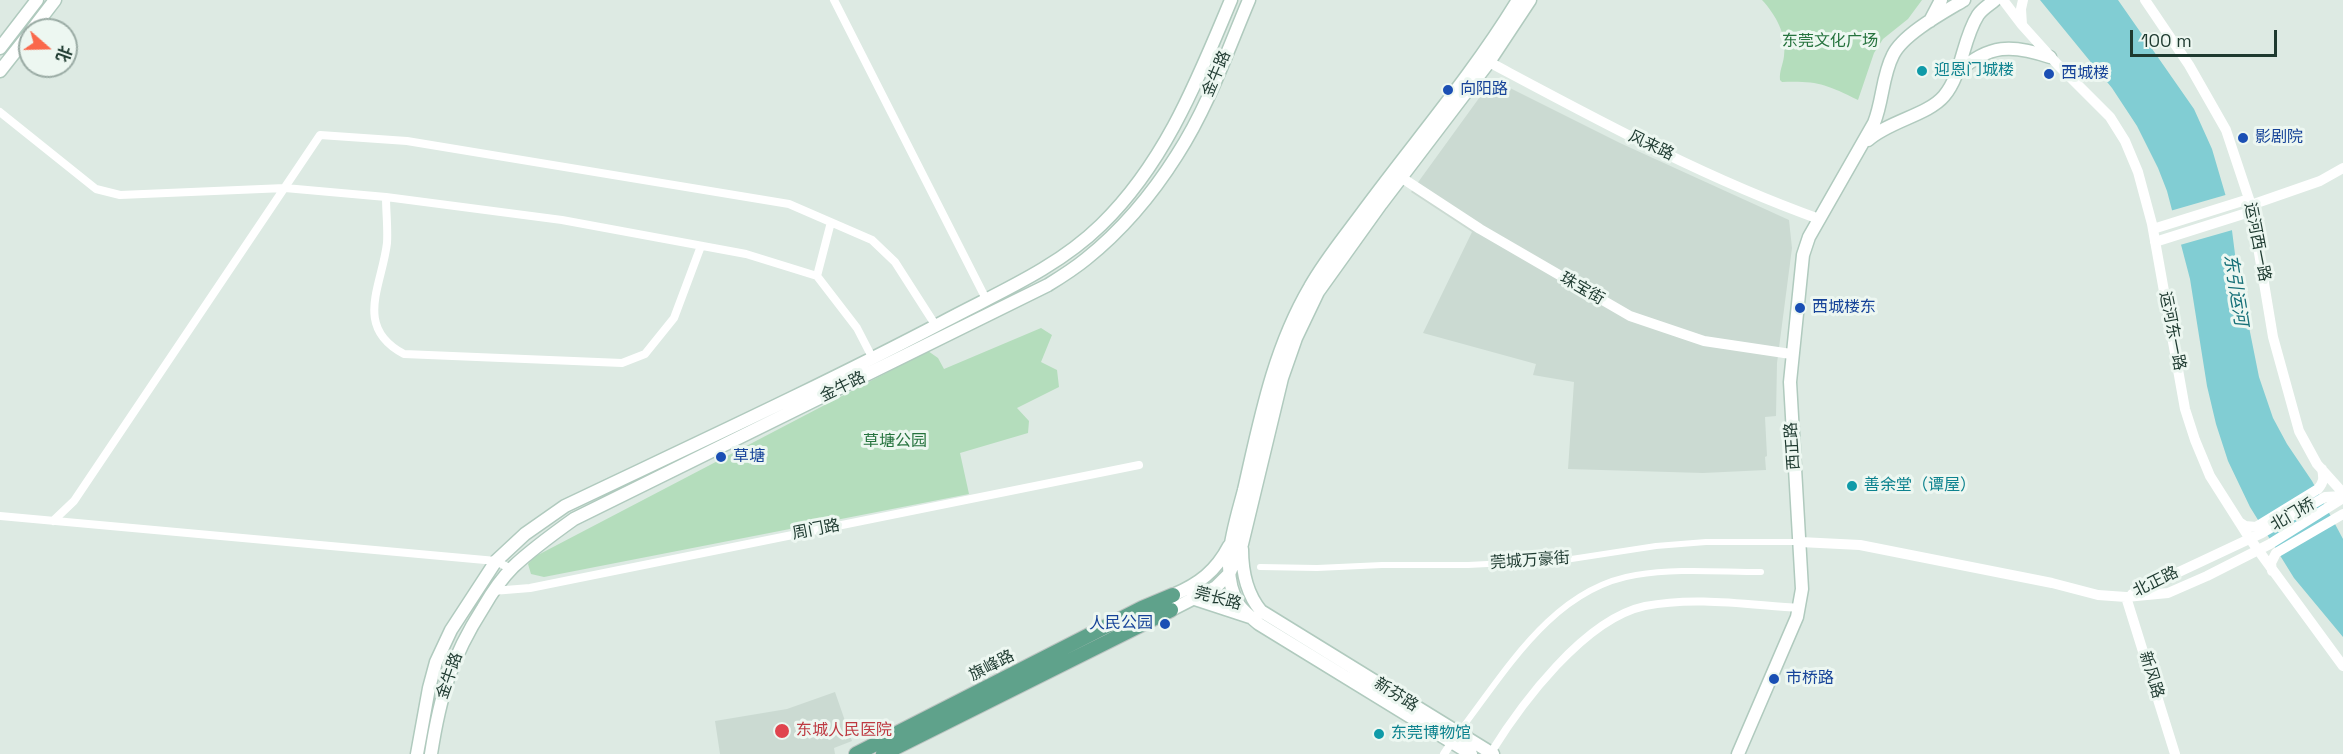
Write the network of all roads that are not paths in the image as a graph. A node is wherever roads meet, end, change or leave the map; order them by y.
1 (38, 0) edge
2 (56, 0) edge
3 (834, 0) edge
4 (1231, 0) edge
5 (1249, 0) edge
6 (1518, 0) edge
7 (1530, 0) edge
8 (1941, 0) edge
9 (1964, 0) edge
10 (1995, 0) edge
11 (2003, 0) edge
12 (2023, 0) edge
13 (2145, 0) edge
14 (41, 18) edge
15 (1930, 22) junction
16 (2022, 25) junction
17 (0, 48) edge
18 (18, 48) edge
19 (2050, 57) junction
20 (1489, 62) junction
21 (0, 71) edge
22 (1957, 72) junction
23 (0, 112) edge
24 (1865, 142) junction
25 (2343, 168) edge
26 (1397, 175) junction
27 (285, 188) junction
28 (386, 197) junction
29 (2248, 206) junction
30 (1819, 219) junction
31 (831, 222) junction
32 (2153, 229) junction
33 (2155, 242) junction
34 (701, 246) junction
35 (817, 276) junction
36 (986, 299) junction
37 (936, 326) junction
38 (1791, 354) junction
39 (873, 359) junction
40 (1139, 465) dead end
41 (2322, 469) junction
42 (2321, 493) junction
43 (2343, 496) edge
44 (2337, 513) edge
45 (0, 516) edge
46 (53, 521) junction
47 (2239, 522) junction
48 (2259, 530) junction
49 (2250, 539) junction
50 (1800, 542) junction
51 (1236, 543) junction
52 (2273, 549) junction
53 (2258, 551) junction
54 (496, 561) junction
55 (1260, 567) dead end
56 (511, 569) junction
57 (2272, 571) junction
58 (1761, 572) dead end
59 (1229, 574) junction
60 (493, 591) junction
61 (1167, 597) junction
62 (2126, 597) junction
63 (1195, 599) junction
64 (1800, 608) junction
65 (1171, 610) junction
66 (1145, 614) junction
67 (1253, 618) junction
68 (1279, 636) junction
69 (1297, 641) junction
70 (2343, 666) edge
71 (1455, 737) junction
72 (417, 754) edge
73 (431, 754) edge
74 (856, 754) edge
75 (883, 754) edge
76 (1444, 754) edge
77 (1471, 754) edge
78 (1491, 754) edge
79 (1738, 754) edge
80 (2175, 754) edge

1 - 17 main road
2 - 14 main road
3 - 36 street
4 - 36 main road
5 - 56 main road, 金牛路
6 - 26 main road
7 - 20 main road
8 - 15 main road
9 - 15 main road, 西正路
10 - 22 main road, 西正路
11 - 16 street, 运河东一路
12 - 16 street
13 - 29 street, 运河西一路
15 - 24 main road, 西正路
16 - 19 street, 运河东一路
18 - 21 main road
19 - 22 main road
19 - 32 street, 运河东一路
20 - 26 main road
20 - 30 street, 风来路
22 - 24 main road, 西正路
23 - 27 street
24 - 30 main road, 西正路
25 - 29 street
26 - 38 street, 珠宝街
26 - 51 main road
27 - 28 street
27 - 31 street
27 - 46 street
28 - 34 street
28 - 34 street
29 - 32 street
29 - 33 street
29 - 41 street, 运河西一路
30 - 38 main road, 西正路
31 - 35 street
31 - 37 street
32 - 33 street, 运河东一路
33 - 47 street, 运河东一路
34 - 35 street
35 - 39 street
36 - 37 main road
37 - 39 main road
38 - 50 main road, 西正路
39 - 54 main road
40 - 60 street, 周门路
41 - 42 street
41 - 43 street, 运河西一路
42 - 43 street
42 - 48 street, 北门桥
43 - 44 street, 北门桥
44 - 52 street, 北门桥
45 - 46 street
46 - 54 street
47 - 48 street
47 - 49 street, 运河东一路
48 - 49 street, 北正路
49 - 53 street, 运河东一路
49 - 62 street, 北正路
50 - 55 street, 莞城万豪街
50 - 62 street
50 - 64 main road, 西正路
51 - 59 main road
51 - 61 main road
51 - 69 main road
52 - 53 street, 北正路
52 - 57 street
53 - 57 street, 运河东一路
53 - 62 street, 北正路
54 - 56 street
54 - 72 main road
56 - 60 main road, 金牛路
57 - 70 street, 运河东一路
58 - 71 street
59 - 63 main road
59 - 67 main road
60 - 73 main road, 金牛路
61 - 63 main road
61 - 66 main road
62 - 80 street, 新风路
63 - 65 main road
63 - 67 main road
64 - 78 street
64 - 79 main road, 西正路
65 - 66 main road, 莞长路
65 - 68 main road, 莞长路
66 - 74 main road, 旗峰路
66 - 75 main road, 旗峰路
67 - 68 main road
67 - 69 main road
68 - 69 main road
69 - 71 main road, 新芬路
71 - 76 street
71 - 77 main road, 新芬路
71 - 78 main road, 新芬路

